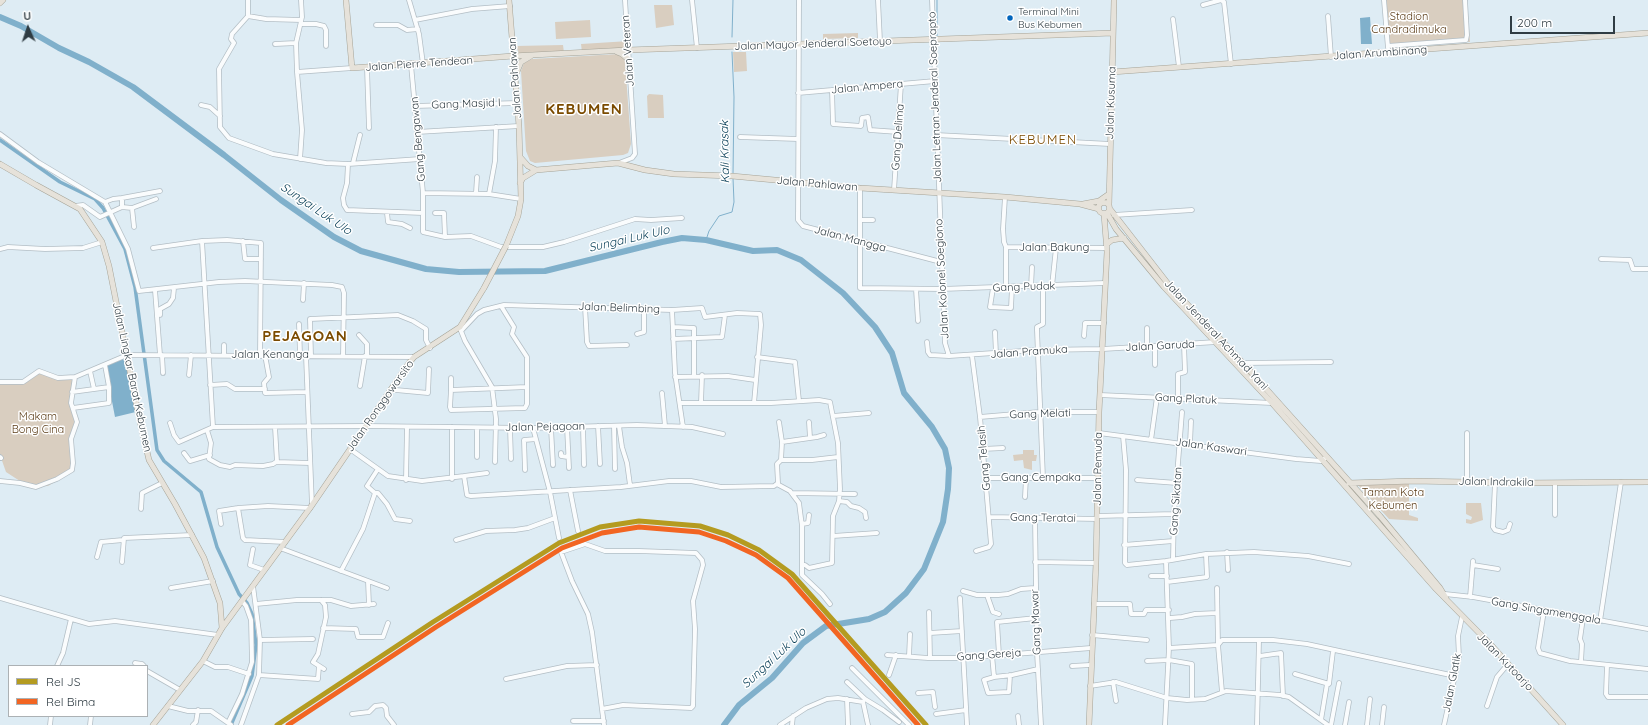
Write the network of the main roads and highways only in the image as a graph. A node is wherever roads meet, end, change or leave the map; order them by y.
1 (3, 0) edge
2 (346, 0) edge
3 (509, 0) edge
4 (1114, 0) edge
5 (0, 3) edge
6 (1114, 33) junction
7 (1648, 33) edge
8 (513, 48) junction
9 (614, 51) junction
10 (534, 55) junction
11 (514, 56) junction
12 (520, 56) junction
13 (507, 57) junction
14 (629, 60) road end
15 (514, 64) junction
16 (1112, 72) junction
17 (515, 76) junction
18 (520, 156) junction
19 (0, 164) edge
20 (536, 170) junction
21 (520, 183) junction
22 (1109, 194) junction
23 (1080, 204) junction
24 (1099, 209) junction
25 (1107, 211) junction
26 (1124, 238) junction
27 (1106, 248) junction
28 (1325, 459) junction
29 (1349, 481) junction
30 (1648, 482) edge
31 (1345, 486) junction
32 (1369, 504) junction
33 (1364, 508) junction
34 (1444, 596) junction
35 (221, 618) junction
36 (228, 621) junction
37 (222, 628) junction
38 (153, 725) edge
39 (1088, 725) edge
40 (1563, 725) edge

1 - 5 main road
2 - 13 main road, Jalan Pierre Tendean
3 - 8 main road, Jalan Pahlawan
4 - 6 main road, Jalan Kusuma
6 - 9 main road, Jalan Mayor Jenderal Soetoyo
6 - 16 main road, Jalan Kusuma
7 - 16 main road, Jalan Arumbinang
8 - 11 main road, Jalan Pahlawan
8 - 12 main road
9 - 10 main road, Jalan Mayor Jenderal Soetoyo
9 - 14 main road
10 - 12 main road, Jalan Mayor Jenderal Soetoyo
10 - 17 main road
11 - 12 main road, Jalan Mayor Jenderal Soetoyo
11 - 13 main road, Jalan Pierre Tendean
11 - 15 main road, Jalan Pahlawan
13 - 15 main road
15 - 17 main road, Jalan Pahlawan
16 - 22 main road, Jalan Kusuma
17 - 18 main road, Jalan Pahlawan
18 - 20 main road
18 - 21 main road, Jalan Pahlawan
19 - 35 main road, Jalan Lingkar Barat Kebumen
20 - 21 main road
20 - 23 main road, Jalan Pahlawan
21 - 36 main road, Jalan Ronggowarsito, bridge
22 - 23 main road
22 - 25 main road, Jalan Kusuma
23 - 24 main road, Jalan Pahlawan
24 - 25 main road
24 - 25 main road
25 - 26 main road, Jalan Jenderal Achmad Yani
25 - 27 main road, Jalan Kusuma
25 - 28 main road, Jalan Jenderal Achmad Yani
26 - 27 main road
26 - 28 main road, Jalan Jenderal Achmad Yani
27 - 39 main road, Jalan Pemuda
28 - 29 main road, Jalan Jenderal Achmad Yani
28 - 31 main road, Jalan Jenderal Achmad Yani
29 - 30 main road, Jalan Indrakila
29 - 31 main road
29 - 32 main road, Jalan Jenderal Achmad Yani
31 - 33 main road, Jalan Jenderal Achmad Yani
32 - 33 main road
32 - 34 main road, Jalan Jenderal Achmad Yani
33 - 34 main road, Jalan Jenderal Achmad Yani
34 - 40 main road, Jalan Kutoarjo
35 - 36 main road
35 - 37 main road, Jalan Lingkar Barat Kebumen
36 - 37 main road, Jalan Ronggowarsito
37 - 38 main road, Jalan Ronggowarsito

